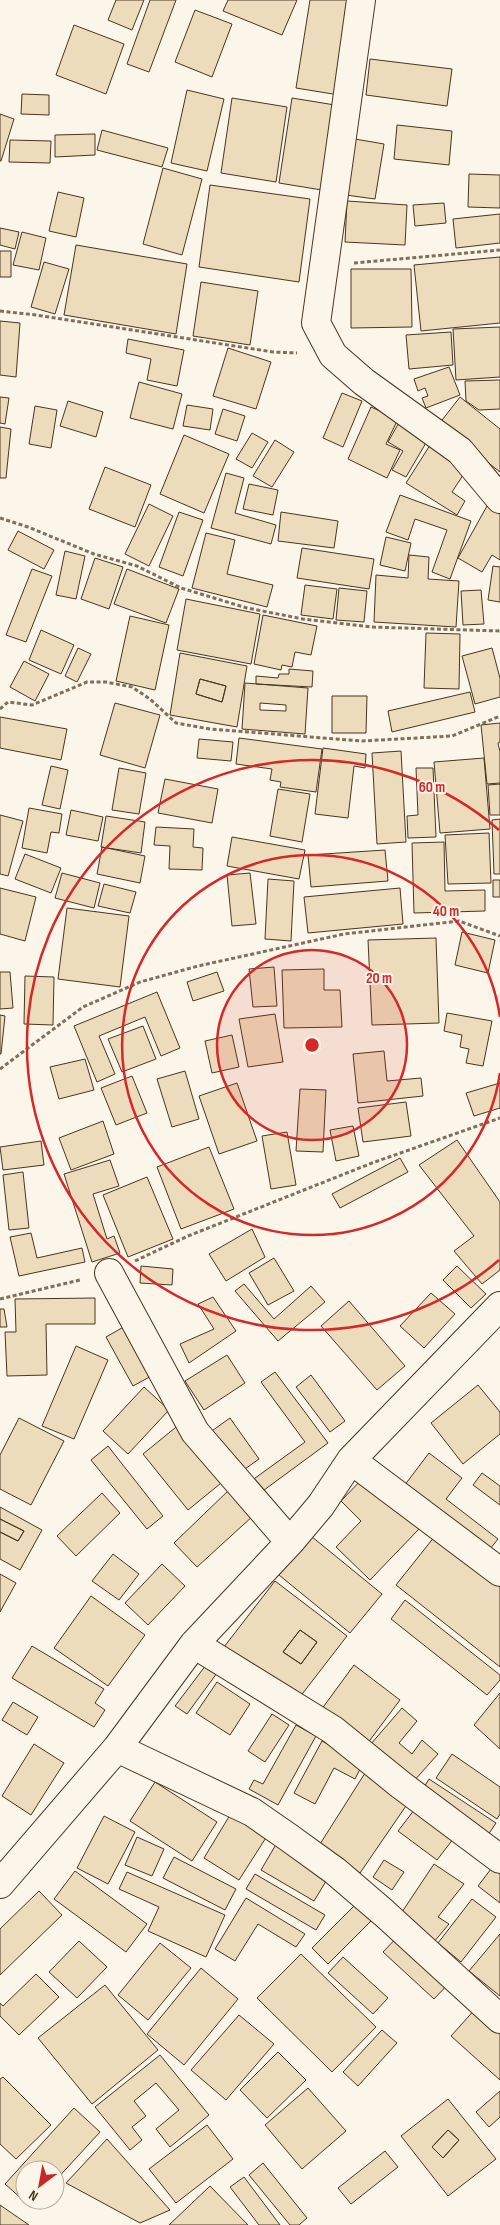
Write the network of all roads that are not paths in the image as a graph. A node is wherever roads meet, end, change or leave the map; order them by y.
1 (361, 0) edge
2 (500, 499) edge
3 (109, 1273) road end
4 (500, 1306) edge
5 (351, 1460) junction
6 (290, 1542) junction
7 (500, 1572) edge
8 (194, 1644) junction
9 (117, 1748) junction
10 (500, 1859) edge
11 (0, 1884) edge
12 (500, 2019) edge

1 - 2 street
3 - 6 street
4 - 5 street
5 - 6 street
5 - 7 street
6 - 8 street
8 - 9 street
8 - 10 street
9 - 11 street
9 - 12 street

